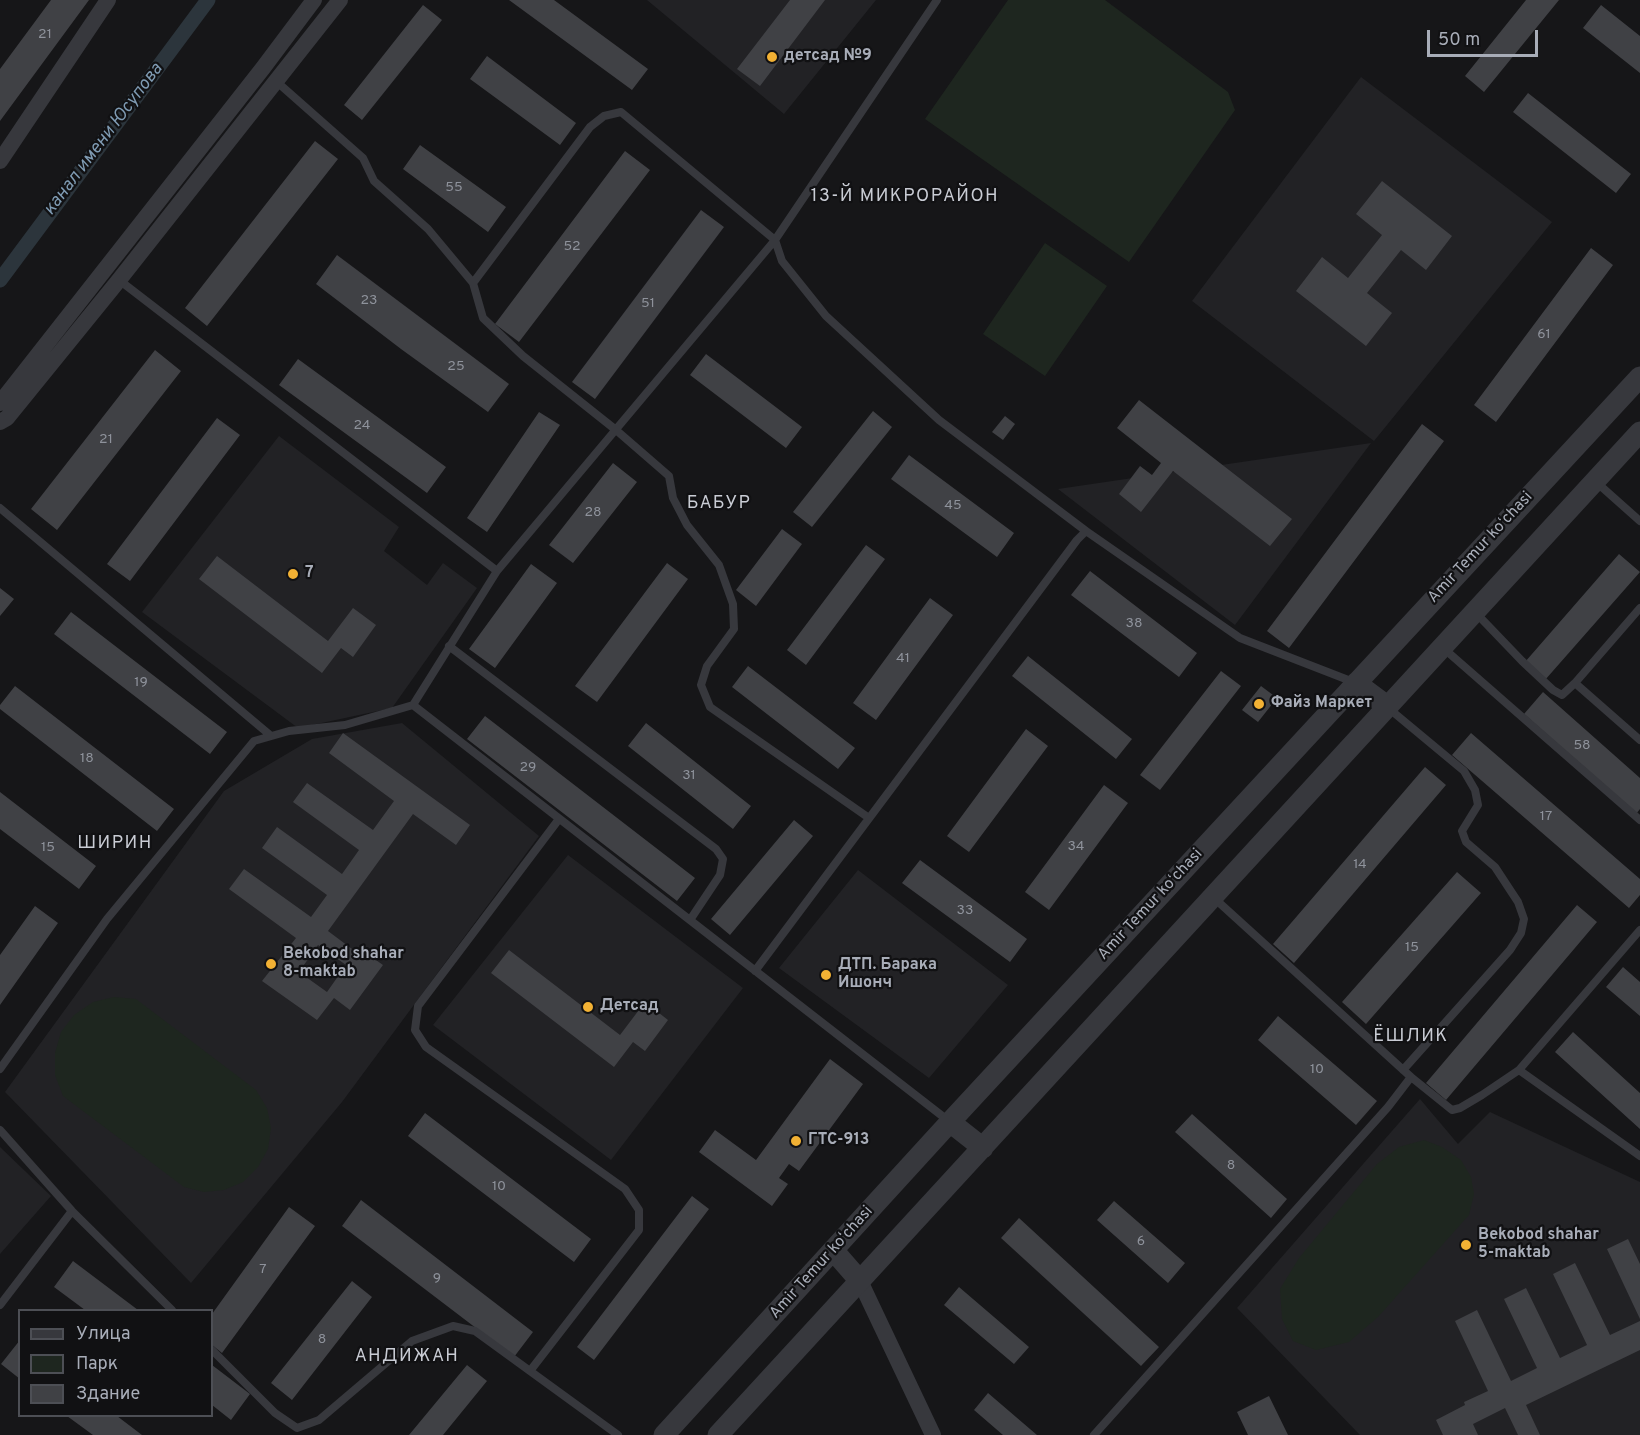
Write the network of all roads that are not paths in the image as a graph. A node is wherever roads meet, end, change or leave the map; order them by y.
1 (108, 0) edge
2 (314, 0) edge
3 (937, 0) edge
4 (335, 2) edge
5 (277, 82) junction
6 (0, 161) edge
7 (775, 240) junction
8 (119, 280) junction
9 (473, 283) junction
10 (1640, 377) edge
11 (0, 403) edge
12 (0, 422) edge
13 (616, 430) junction
14 (1640, 432) edge
15 (1595, 481) junction
16 (0, 508) edge
17 (1640, 521) edge
18 (1086, 531) junction
19 (497, 572) junction
20 (1640, 608) edge
21 (1474, 611) junction
22 (449, 646) junction
23 (1442, 647) junction
24 (1356, 683) junction
25 (1575, 683) junction
26 (413, 705) junction
27 (1386, 706) junction
28 (270, 735) junction
29 (1640, 740) edge
30 (869, 818) junction
31 (559, 819) junction
32 (1640, 820) edge
33 (1212, 897) junction
34 (690, 920) junction
35 (1640, 930) edge
36 (755, 971) junction
37 (0, 1069) edge
38 (1403, 1070) junction
39 (1519, 1070) junction
40 (1410, 1077) junction
41 (950, 1122) junction
42 (0, 1130) edge
43 (983, 1148) junction
44 (1640, 1156) edge
45 (72, 1211) junction
46 (833, 1250) junction
47 (860, 1281) junction
48 (0, 1305) edge
49 (170, 1309) edge
50 (213, 1351) edge
51 (530, 1371) junction
52 (618, 1435) edge
53 (664, 1435) edge
54 (718, 1435) edge
55 (933, 1435) edge
56 (1095, 1435) edge

1 - 6 street
2 - 11 street
3 - 7 lane
4 - 5 street
5 - 8 street
5 - 9 lane
7 - 9 lane
7 - 13 lane
7 - 18 lane
8 - 12 street
8 - 19 lane
9 - 13 lane
10 - 24 street, Amir Temur koʻchasi
13 - 19 lane
13 - 30 lane
14 - 15 street
15 - 17 lane
15 - 21 street
16 - 28 lane
18 - 24 lane
18 - 30 lane
19 - 22 lane
20 - 25 lane
21 - 23 street
21 - 25 lane
22 - 26 lane
22 - 34 lane
23 - 27 street
23 - 32 lane
24 - 27 street
24 - 41 street, Amir Temur koʻchasi
25 - 29 lane
26 - 28 lane
26 - 31 lane
27 - 33 street
27 - 38 lane
28 - 37 lane
30 - 36 lane
31 - 34 lane
31 - 51 lane
33 - 38 lane
33 - 43 street
34 - 36 lane
35 - 39 lane
36 - 41 lane
38 - 40 lane
39 - 40 lane
39 - 44 lane
40 - 56 lane
41 - 43 street
41 - 46 street, Amir Temur koʻchasi
42 - 45 lane
43 - 47 street
45 - 48 lane
45 - 49 lane
46 - 47 street
46 - 53 street, Amir Temur koʻchasi
47 - 54 street
47 - 55 street
50 - 51 lane
51 - 52 lane

